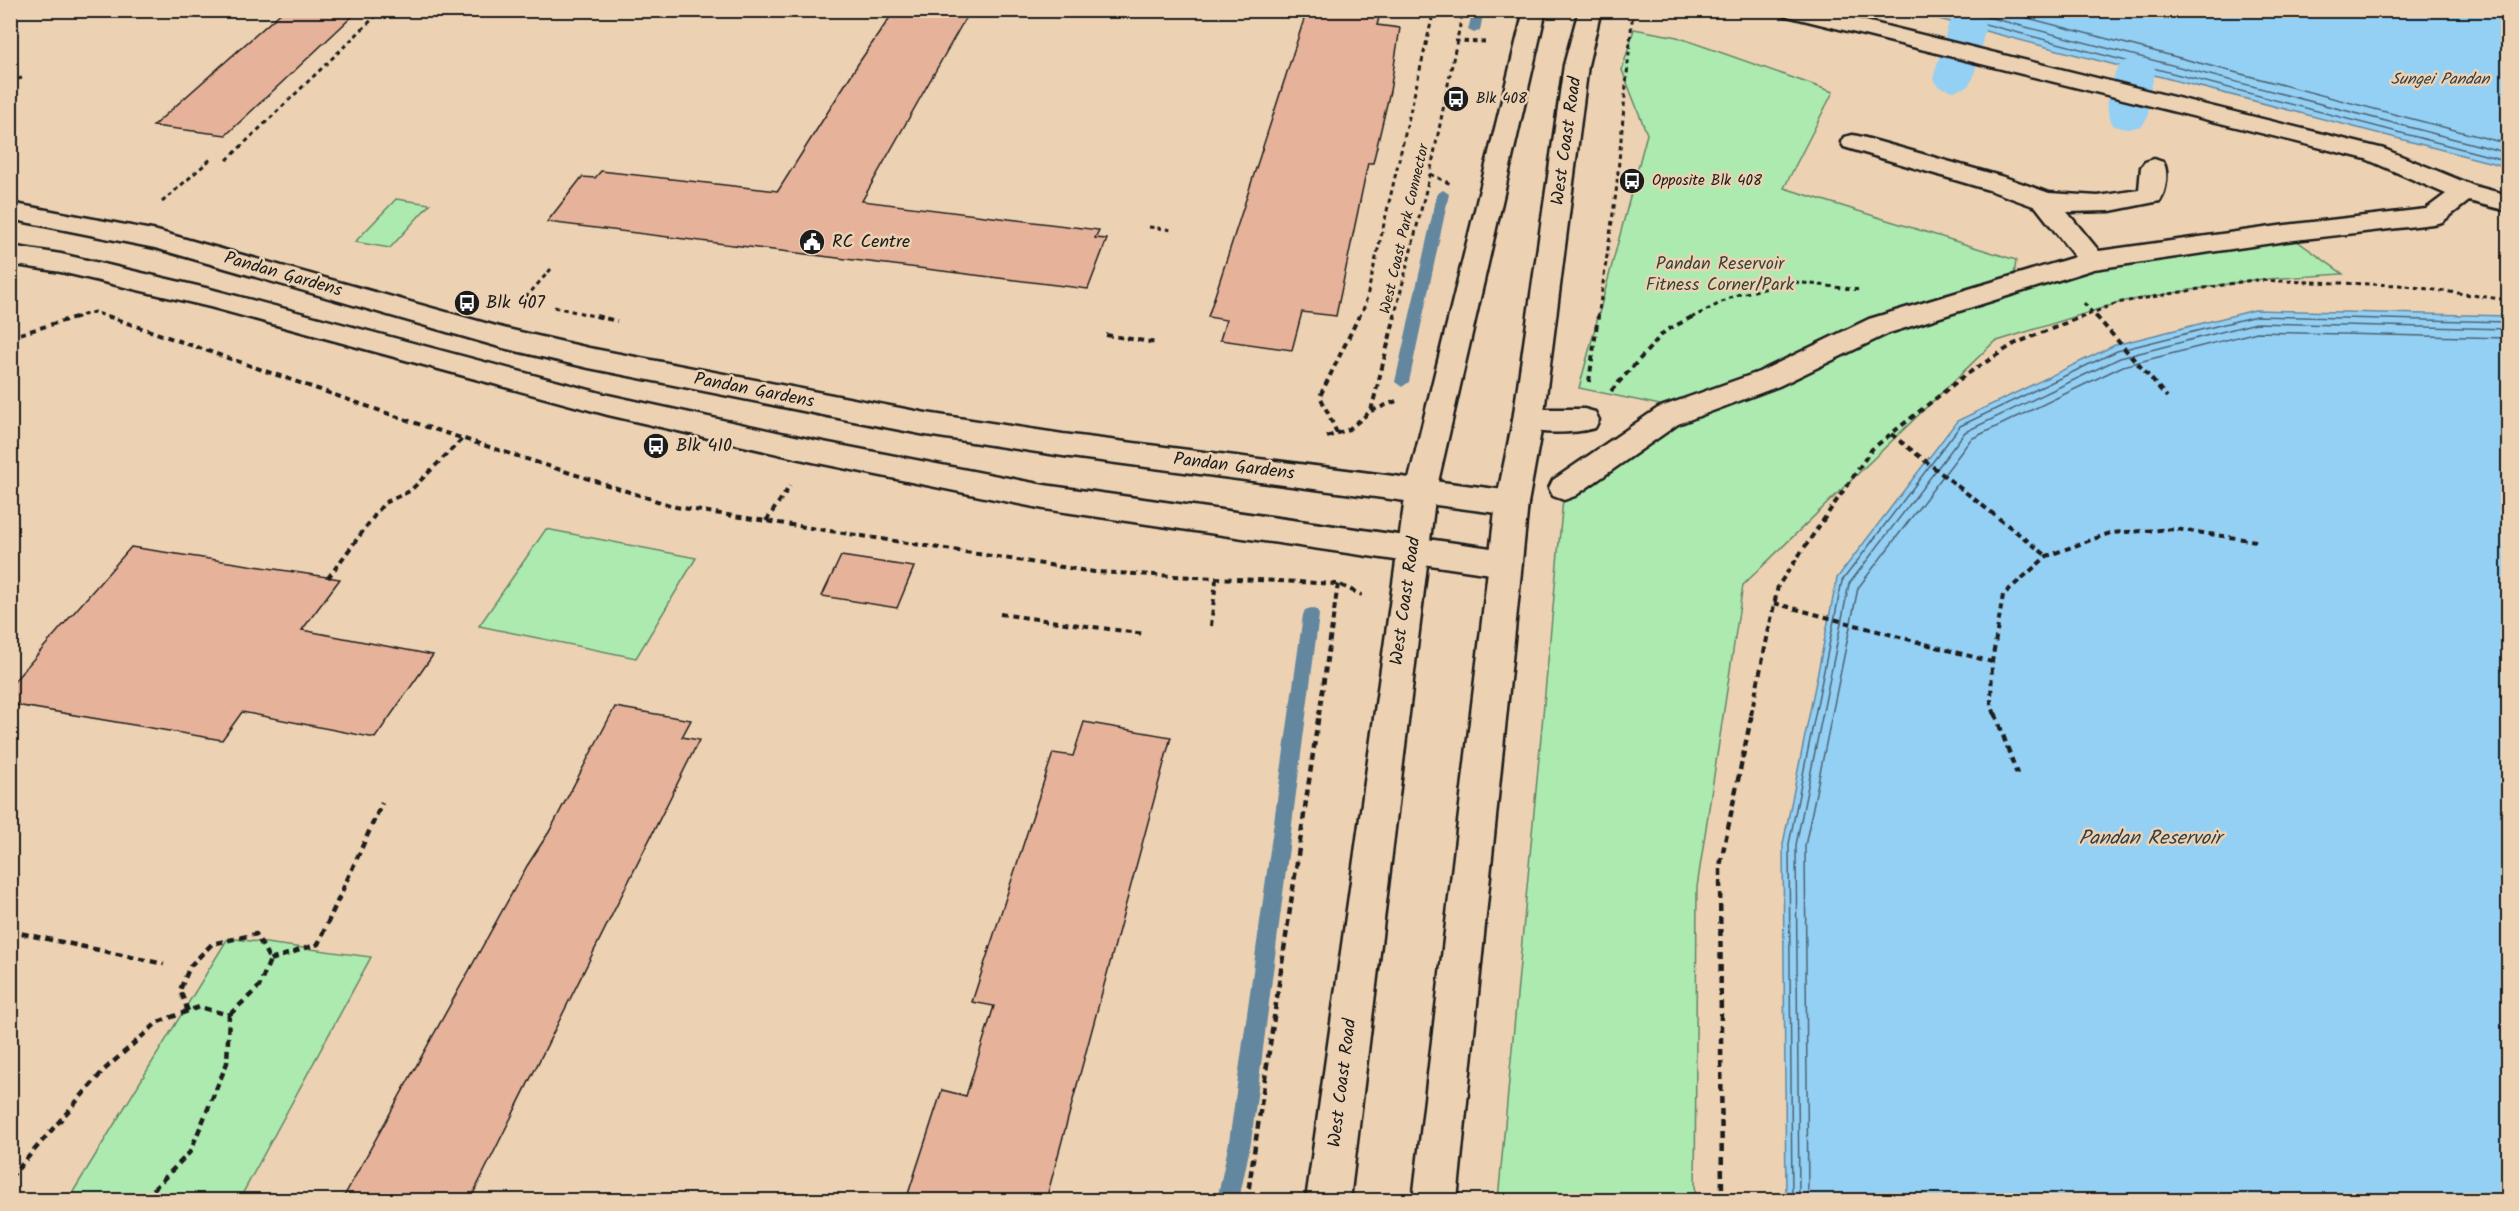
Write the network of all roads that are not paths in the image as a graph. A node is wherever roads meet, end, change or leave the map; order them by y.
1 (1535, 10) edge
2 (1590, 10) edge
3 (1791, 10) edge
4 (1853, 142) dead end
5 (2154, 167) dead end
6 (2465, 192) junction
7 (2045, 201) junction
8 (2508, 203) edge
9 (10, 211) edge
10 (10, 255) edge
11 (2092, 261) junction
12 (61, 263) junction
13 (10, 266) edge
14 (1528, 420) junction
15 (1584, 420) road end
16 (1564, 488) dead end
17 (1421, 491) junction
18 (1512, 503) junction
19 (1412, 550) junction
20 (1505, 563) junction
21 (1328, 1200) edge
22 (1435, 1200) edge

1 - 17 street, West Coast Road
2 - 14 street, West Coast Road
3 - 6 street
4 - 7 street
5 - 7 street
6 - 8 street
6 - 11 street
7 - 11 street
9 - 17 street, Pandan Gardens
10 - 12 street
11 - 16 street
12 - 13 street
12 - 19 street
14 - 15 street
14 - 18 street, West Coast Road
17 - 18 street, Pandan Gardens
17 - 19 street, West Coast Road
18 - 20 street, West Coast Road
19 - 20 street
19 - 21 street, West Coast Road
20 - 22 street, West Coast Road

